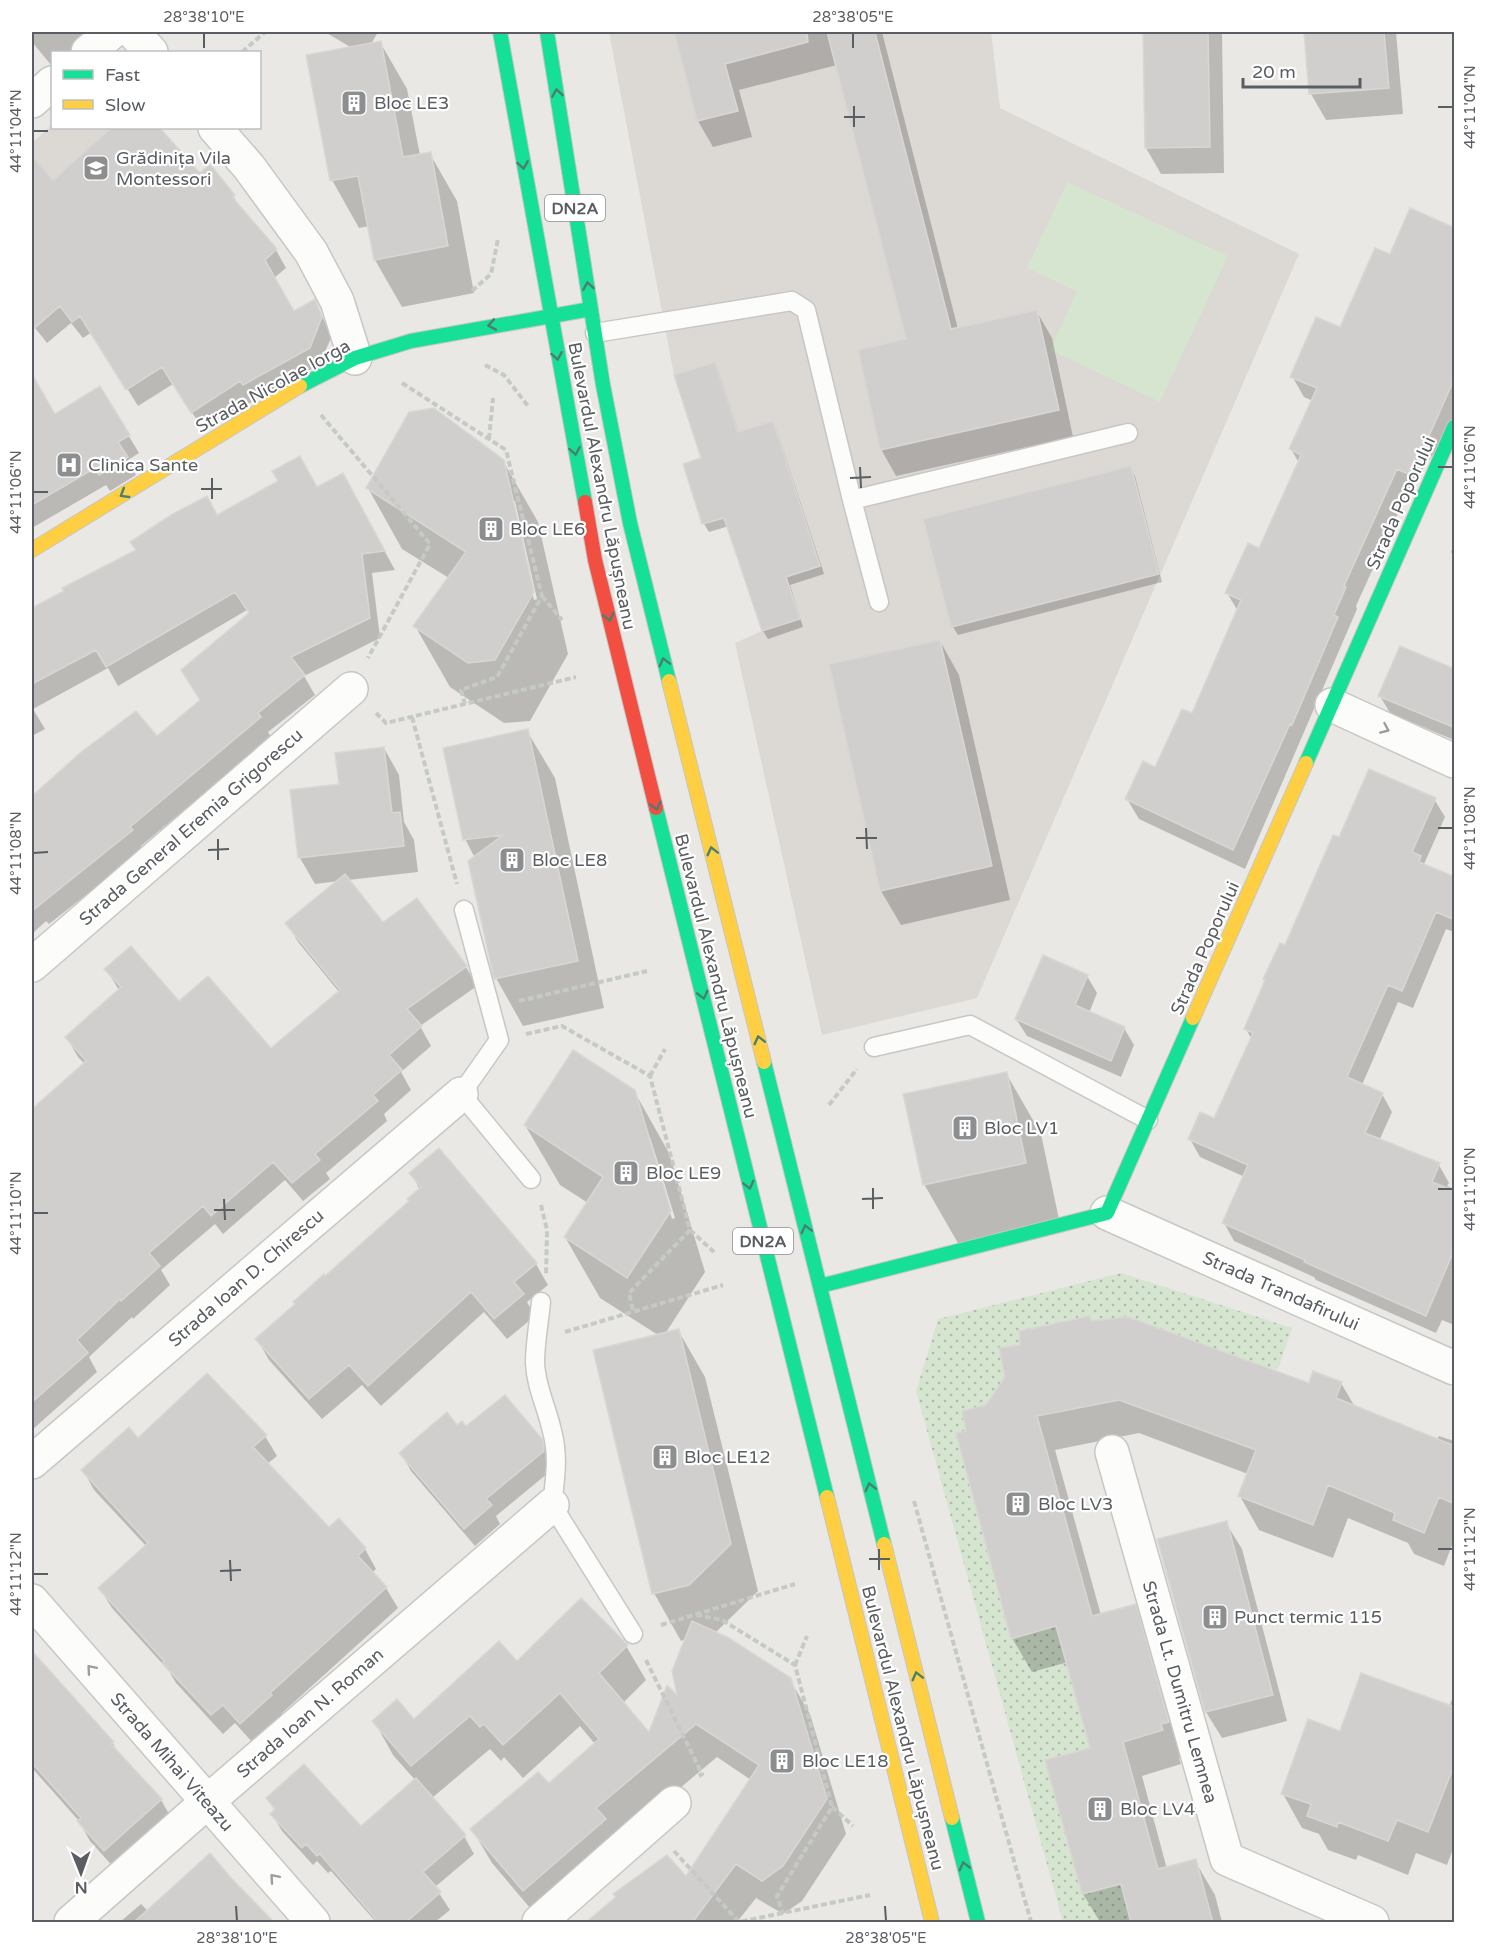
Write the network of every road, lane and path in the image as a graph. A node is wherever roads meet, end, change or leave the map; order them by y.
1 (112, 32) edge
2 (133, 32) edge
3 (265, 32) edge
4 (500, 32) edge
5 (547, 32) edge
6 (89, 51) edge
7 (150, 51) edge
8 (243, 51) edge
9 (51, 84) edge
10 (32, 101) edge
11 (215, 129) edge
12 (496, 228) dead end
13 (469, 294) dead end
14 (591, 309) junction
15 (550, 315) junction
16 (595, 333) junction
17 (355, 358) junction
18 (399, 381) dead end
19 (493, 398) dead end
20 (318, 412) dead end
21 (1455, 427) edge
22 (1128, 433) dead end
23 (489, 439) junction
24 (852, 500) junction
25 (539, 526) dead end
26 (525, 529) junction
27 (32, 550) edge
28 (542, 596) junction
29 (879, 602) dead end
30 (562, 620) dead end
31 (576, 677) dead end
32 (351, 689) junction
33 (465, 704) junction
34 (1332, 705) junction
35 (412, 717) junction
36 (1455, 760) edge
37 (464, 910) joint
38 (32, 965) edge
39 (647, 971) dead end
40 (490, 1008) junction
41 (499, 1040) junction
42 (874, 1047) joint
43 (665, 1049) dead end
44 (650, 1076) junction
45 (461, 1094) junction
46 (829, 1105) dead end
47 (1148, 1120) junction
48 (531, 1179) joint
49 (1107, 1213) junction
50 (690, 1230) junction
51 (714, 1252) dead end
52 (723, 1285) dead end
53 (820, 1286) junction
54 (541, 1302) joint
55 (633, 1311) junction
56 (536, 1341) junction
57 (1455, 1368) edge
58 (1112, 1452) dead end
59 (32, 1462) edge
60 (913, 1498) dead end
61 (552, 1505) junction
62 (795, 1584) dead end
63 (32, 1601) edge
64 (696, 1615) junction
65 (633, 1634) junction
66 (807, 1636) dead end
67 (795, 1665) junction
68 (207, 1802) junction
69 (674, 1803) joint
70 (832, 1807) junction
71 (650, 1824) junction
72 (853, 1826) dead end
73 (870, 1895) dead end
74 (783, 1913) junction
75 (739, 1922) edge
76 (1370, 1922) edge
77 (71, 1923) edge
78 (313, 1923) edge
79 (539, 1923) edge
80 (932, 1923) edge
81 (978, 1923) edge
82 (1031, 1923) edge

1 - 6 street
2 - 7 street
3 - 8 path
4 -> 15 main road, Bulevardul Alexandru Lăpușneanu / DN2A
14 -> 5 main road, Bulevardul Alexandru Lăpușneanu / DN2A
9 - 10 street
11 - 17 street
12 - 13 path
14 - 15 main road, Strada Nicolae Iorga
14 - 16 main road, Bulevardul Alexandru Lăpușneanu / DN2A
15 -> 17 main road, Strada Nicolae Iorga
15 -> 80 main road, Bulevardul Alexandru Lăpușneanu / DN2A
16 - 24 lane
53 -> 16 main road, Bulevardul Alexandru Lăpușneanu / DN2A
17 -> 27 main road, Strada Nicolae Iorga
18 - 23 path
19 - 23 path
20 - 32 path
21 - 34 main road, Strada Poporului
22 - 24 lane
23 - 26 path
24 - 29 lane
25 - 26 path
26 - 28 path
28 - 30 path
28 - 33 path
31 - 33 path
32 - 35 path
32 - 38 street, Strada General Eremia Grigorescu
33 - 35 path
34 -> 36 street
34 - 47 main road, Strada Poporului
35 - 37 path
37 - 40 lane
39 - 40 path
40 - 41 lane
41 - 44 path
41 - 45 lane
42 - 46 path
42 - 47 lane
43 - 44 path
44 - 50 path
45 - 48 lane
45 - 59 street, Strada Ioan D. Chirescu
47 - 49 main road, Strada Poporului
48 - 54 path
49 - 53 main road
49 - 57 street, Strada Trandafirului
50 - 51 path
50 - 55 path
52 - 55 path
81 -> 53 main road, Bulevardul Alexandru Lăpușneanu / DN2A
54 - 56 lane
55 - 56 path
56 - 61 lane
58 - 76 street, Strada Lt. Dumitru Lemnea
60 - 82 path
61 - 65 lane
61 - 68 street, Strada Ioan N. Roman
62 - 64 path
68 -> 63 street, Strada Mihai Viteazu
64 - 65 path
64 - 67 path
65 - 69 path
66 - 67 path
67 - 70 path
68 - 77 street, Strada Ioan N. Roman
78 -> 68 street, Strada Mihai Viteazu
69 - 71 street
70 - 72 path
70 - 74 path
71 - 75 path
71 - 79 street
73 - 74 path
74 - 75 path

